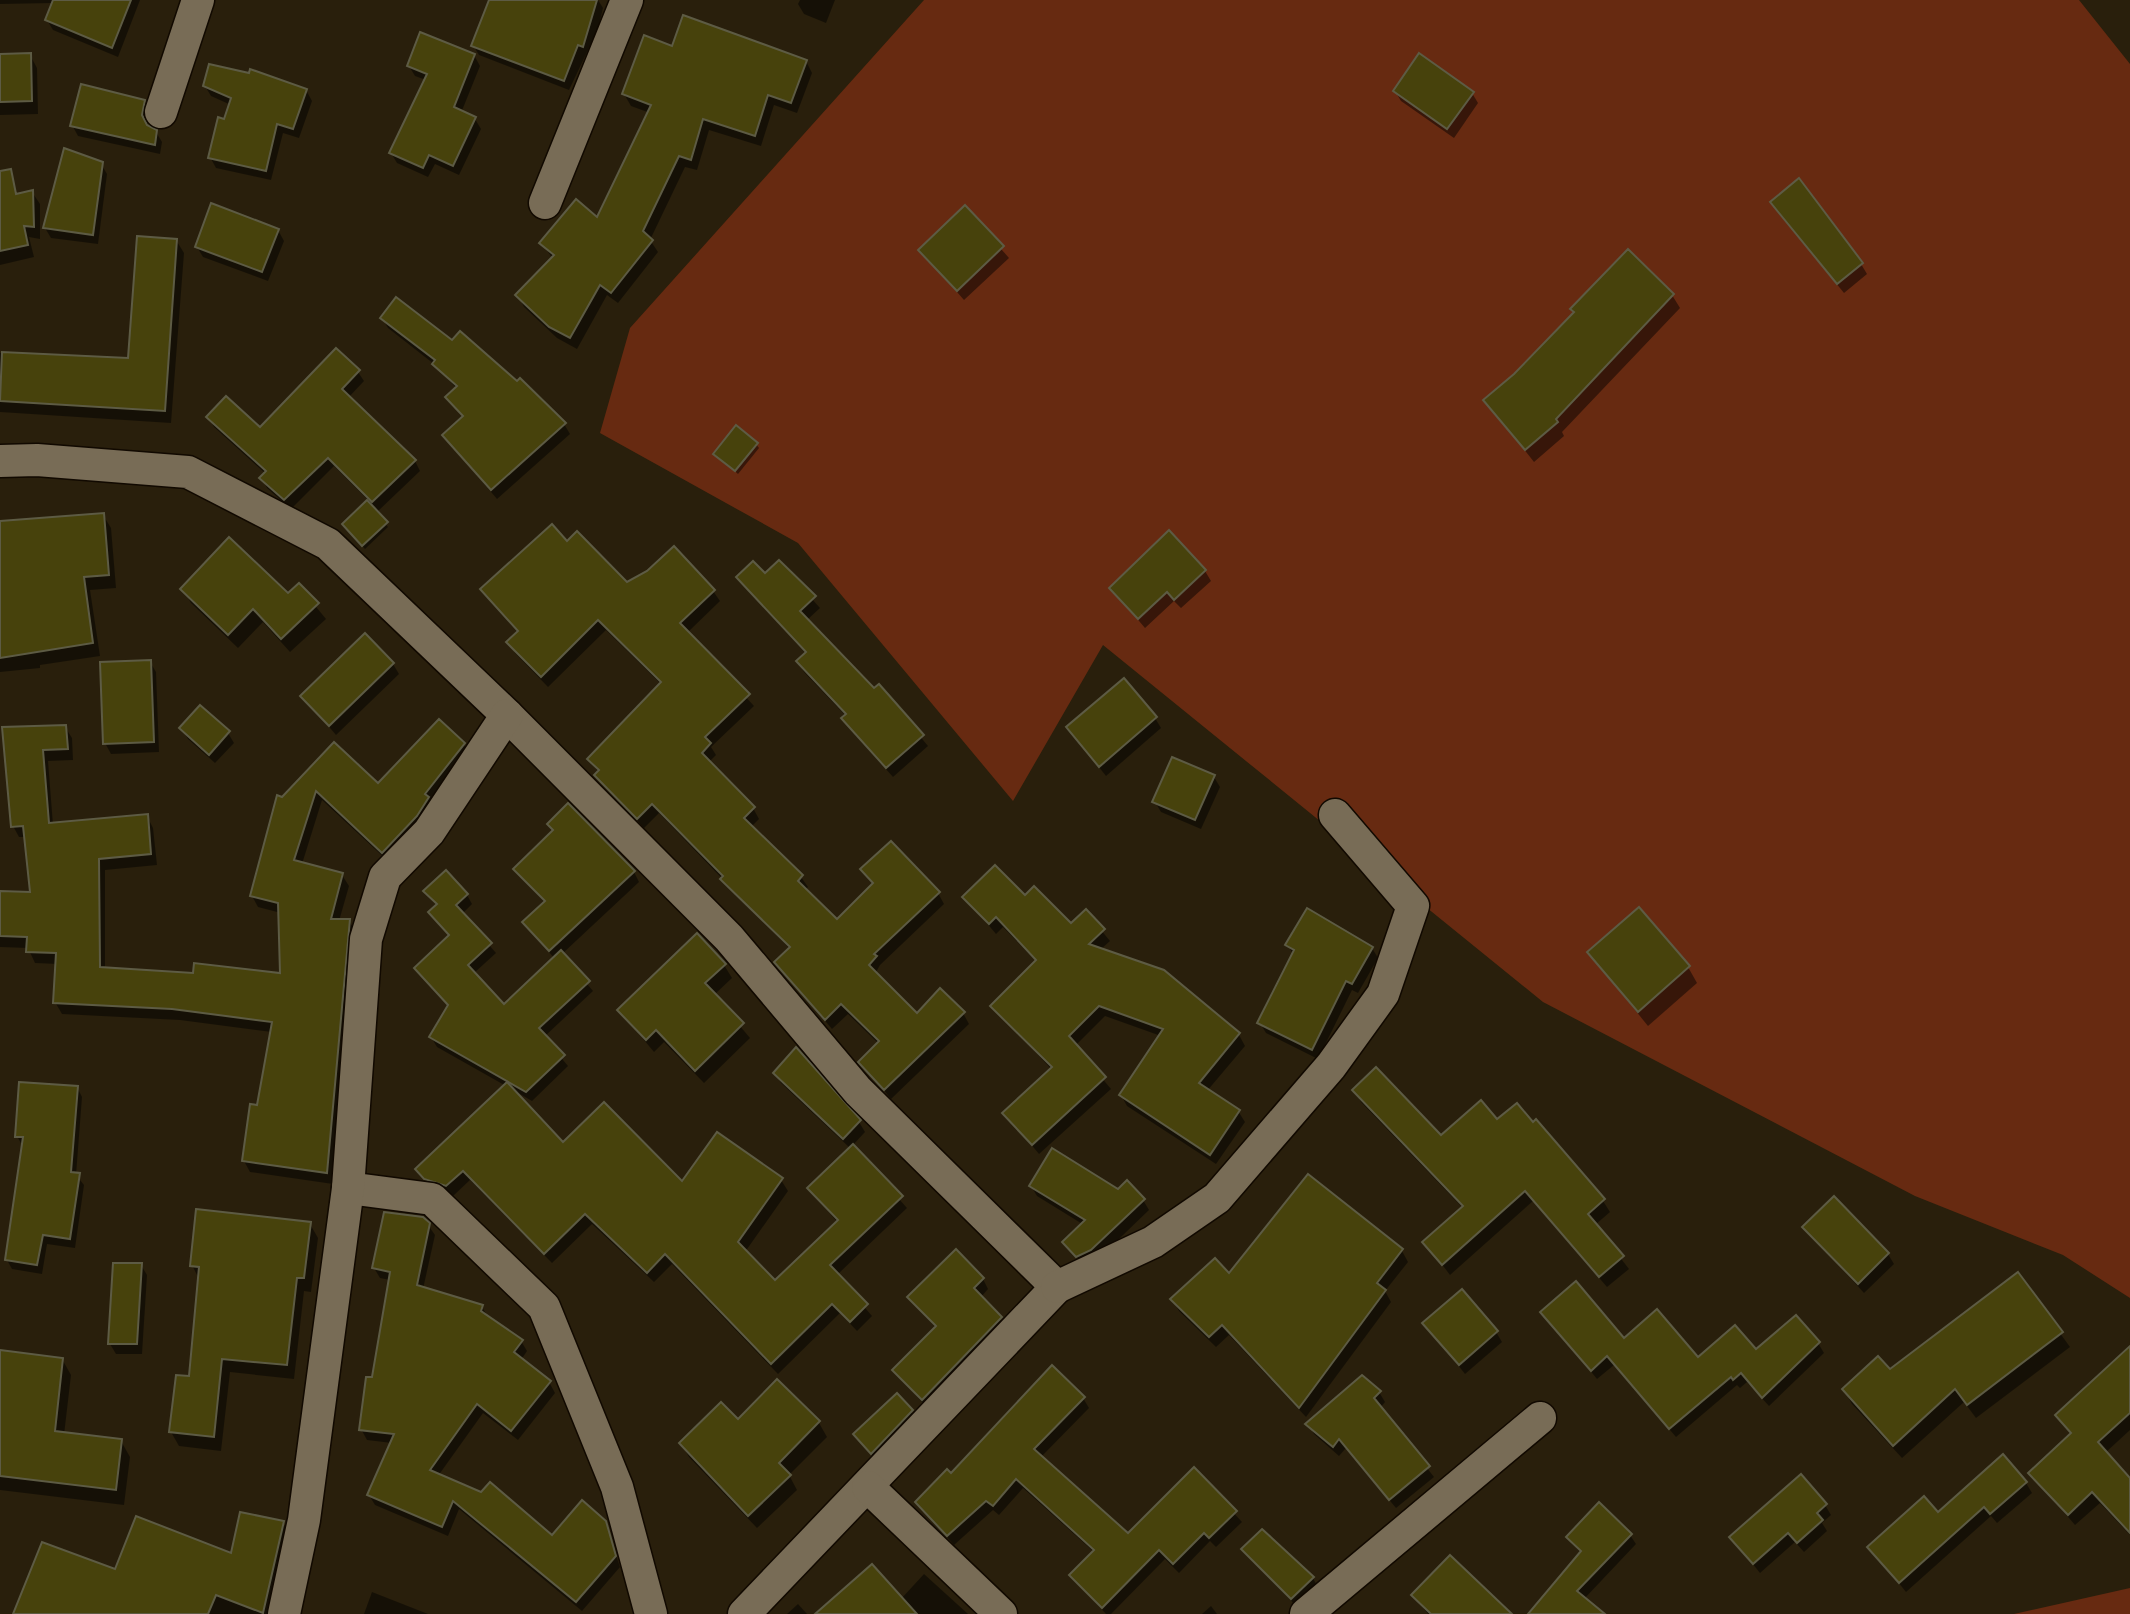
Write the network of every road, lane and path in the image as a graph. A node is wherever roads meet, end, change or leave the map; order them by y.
1 (198, 0) edge
2 (627, 0) edge
3 (161, 112) dead end
4 (545, 203) dead end
5 (0, 461) edge
6 (507, 715) junction
7 (1335, 815) dead end
8 (348, 1188) junction
9 (1057, 1287) junction
10 (1540, 1418) dead end
11 (868, 1487) junction
12 (284, 1614) edge
13 (651, 1614) edge
14 (744, 1614) edge
15 (1001, 1614) edge
16 (1306, 1614) edge

1 - 3 street
2 - 4 street
5 - 6 street
6 - 8 street
6 - 9 street
7 - 9 street
8 - 12 street
8 - 13 street
9 - 11 street
10 - 16 street
11 - 14 street
11 - 15 street

